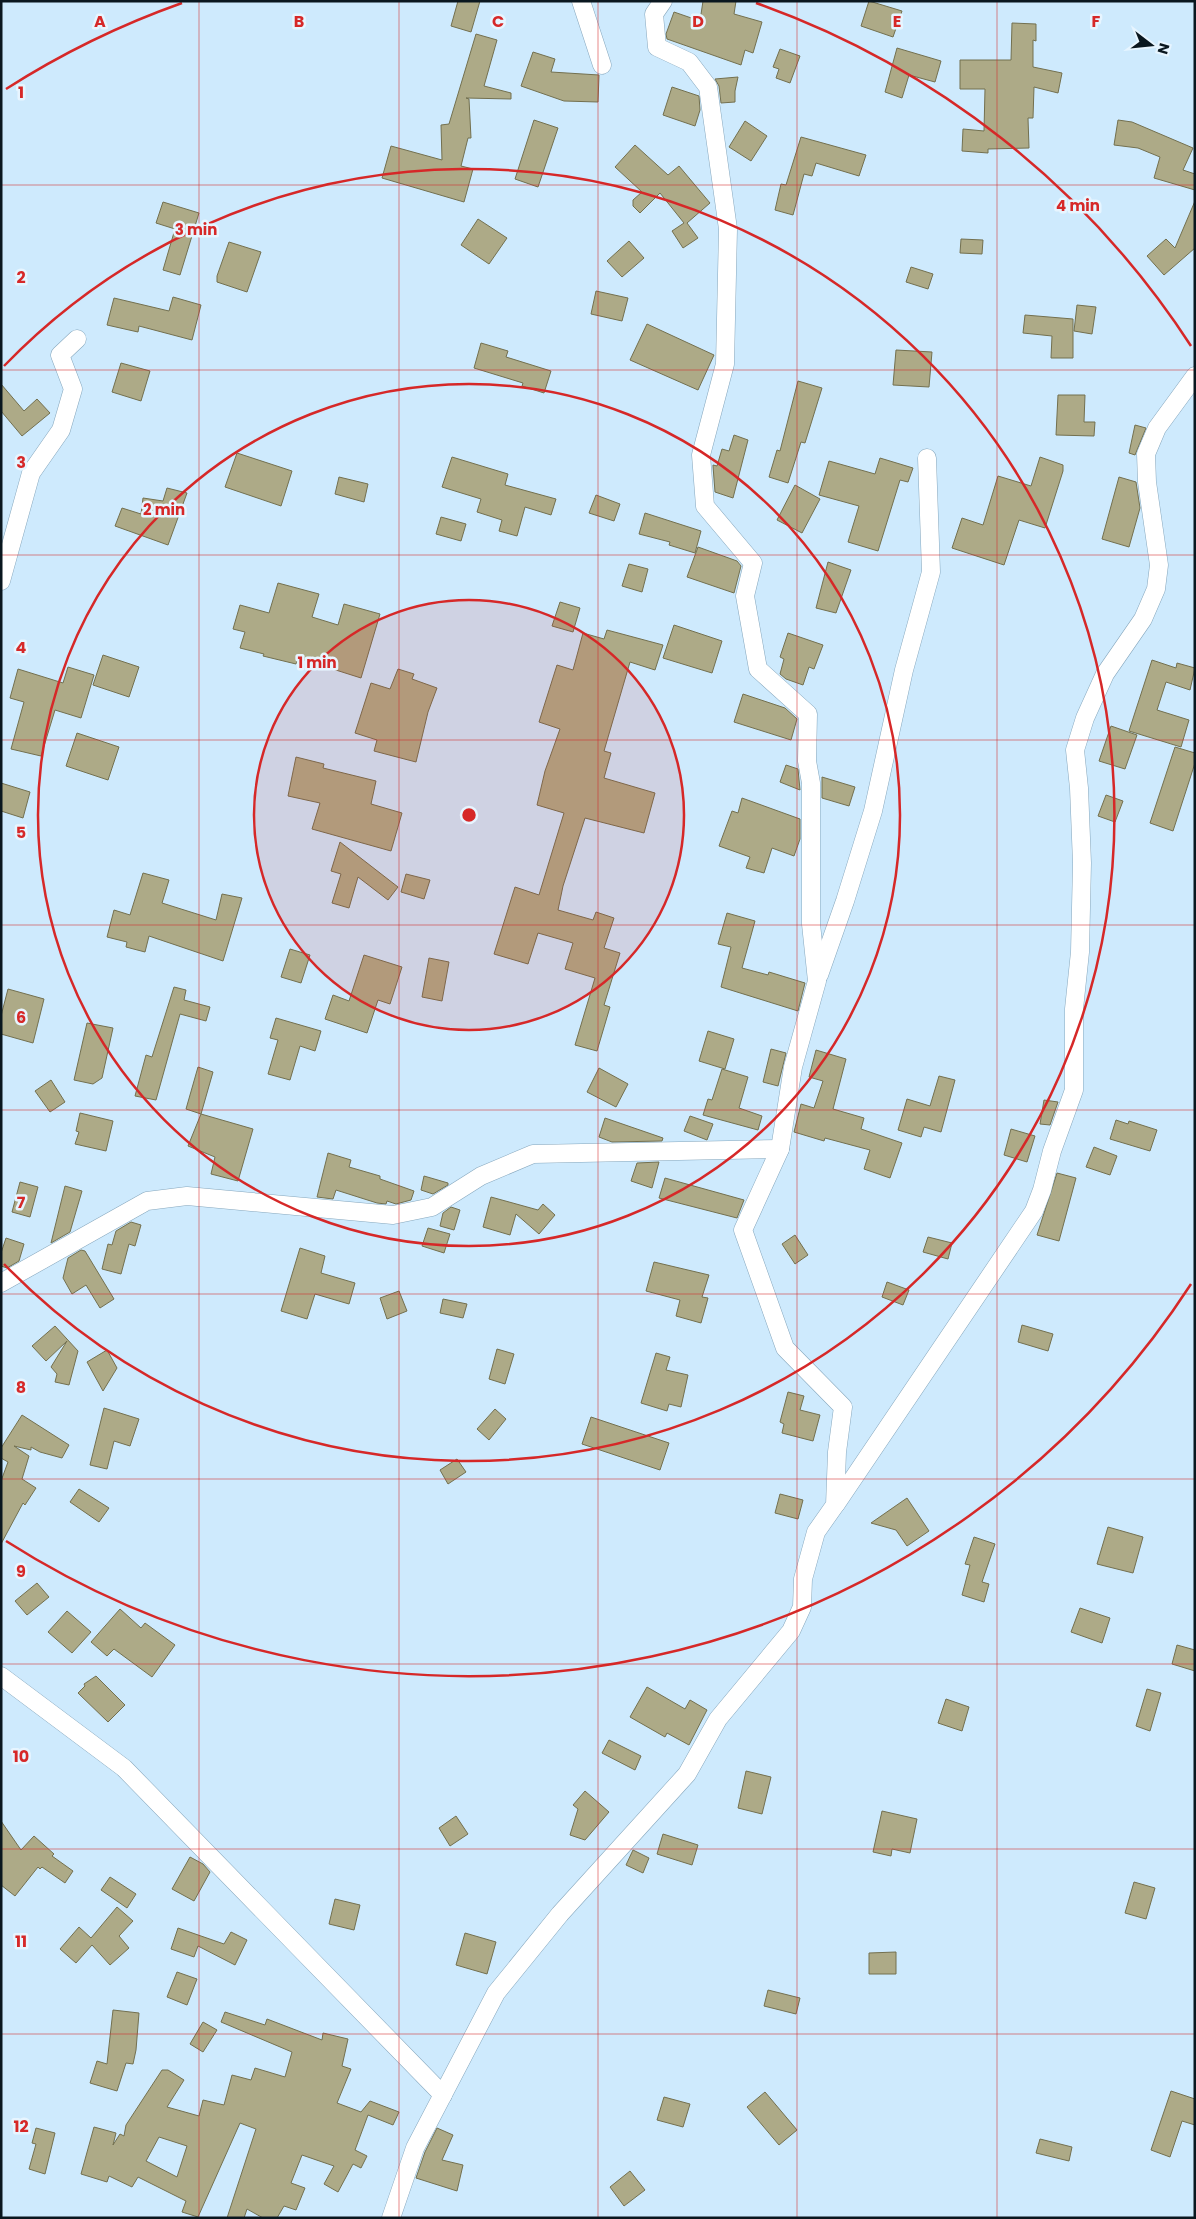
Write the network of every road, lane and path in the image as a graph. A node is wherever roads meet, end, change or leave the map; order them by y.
1 (581, 1) edge
2 (663, 1) edge
3 (602, 65) dead end
4 (77, 338) dead end
5 (1195, 376) edge
6 (927, 458) dead end
7 (1, 581) edge
8 (817, 980) junction
9 (780, 1149) junction
10 (1, 1282) edge
11 (835, 1505) junction
12 (1, 1676) edge
13 (443, 2095) junction
14 (391, 2218) edge

1 - 3 street
2 - 8 street
4 - 7 street
5 - 11 street
6 - 8 street
8 - 9 street
9 - 10 street
9 - 11 street
11 - 13 street
12 - 13 street
13 - 14 street

